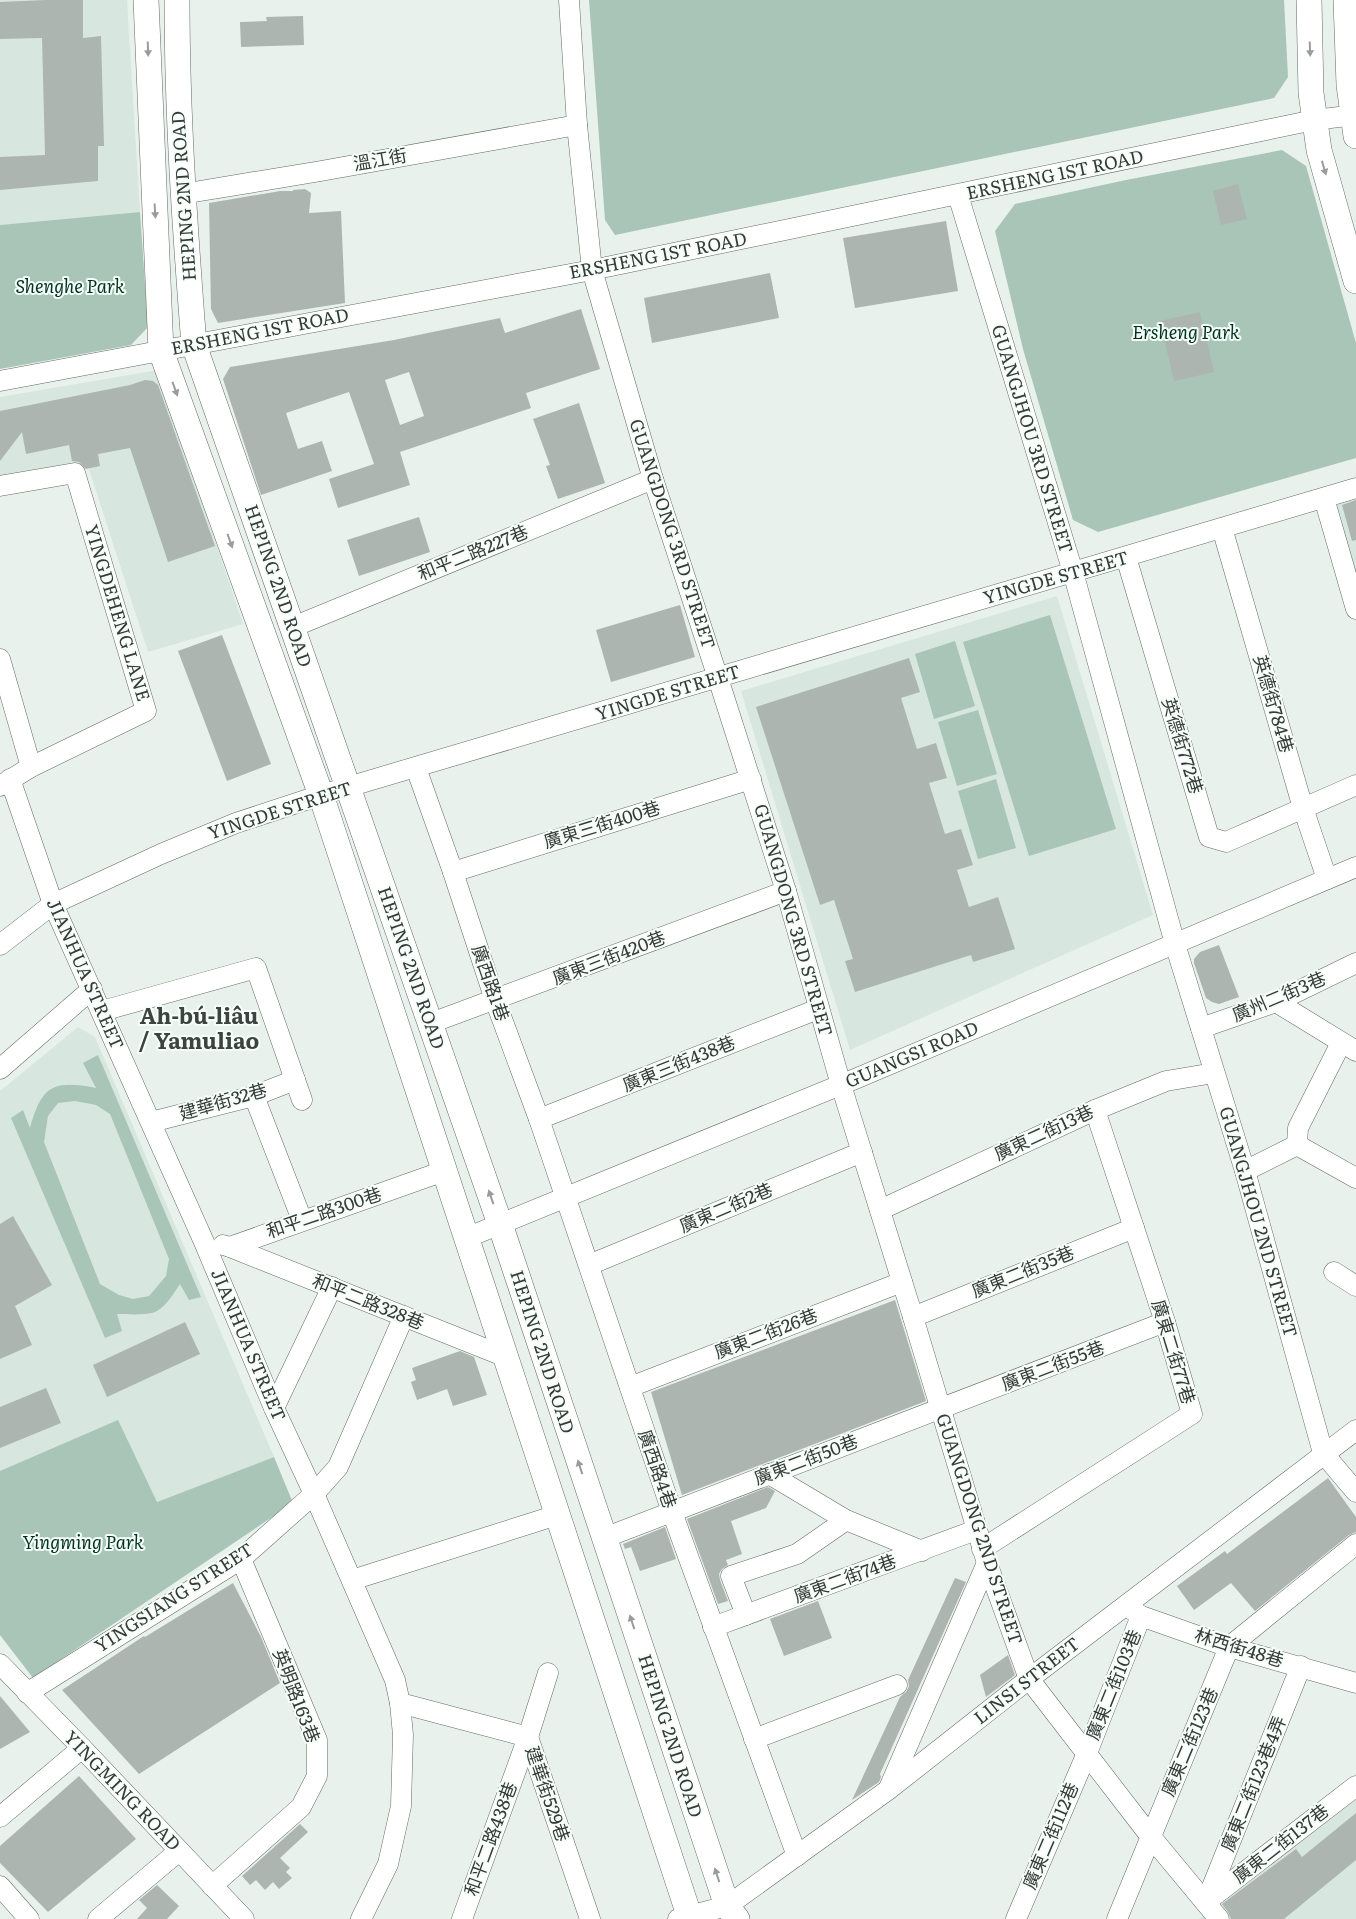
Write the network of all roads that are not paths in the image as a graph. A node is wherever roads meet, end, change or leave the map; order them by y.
1 (146, 0) edge
2 (177, 0) edge
3 (569, 0) edge
4 (1309, 0) edge
5 (1346, 0) edge
6 (177, 78) junction
7 (149, 79) junction
8 (1314, 120) junction
9 (1355, 122) edge
10 (577, 124) junction
11 (182, 194) junction
12 (958, 195) junction
13 (592, 270) junction
14 (1356, 281) edge
15 (194, 345) junction
16 (161, 351) junction
17 (0, 381) edge
18 (653, 479) junction
19 (0, 486) edge
20 (1356, 488) edge
21 (1324, 498) junction
22 (1222, 528) junction
23 (1126, 557) junction
24 (1073, 572) junction
25 (1356, 609) edge
26 (293, 627) junction
27 (0, 659) edge
28 (718, 678) junction
29 (32, 767) junction
30 (416, 768) junction
31 (751, 779) junction
32 (5, 783) edge
33 (1356, 785) edge
34 (348, 788) junction
35 (321, 796) junction
36 (1303, 808) junction
37 (1356, 867) edge
38 (453, 872) junction
39 (1327, 879) junction
40 (786, 891) junction
41 (53, 904) junction
42 (1175, 944) junction
43 (0, 946) edge
44 (1356, 963) edge
45 (92, 989) junction
46 (495, 1000) junction
47 (1276, 1002) junction
48 (818, 1008) junction
49 (102, 1011) junction
50 (431, 1023) junction
51 (1200, 1028) junction
52 (1348, 1047) edge
53 (0, 1069) edge
54 (1214, 1073) junction
55 (295, 1080) junction
56 (841, 1085) junction
57 (254, 1096) junction
58 (302, 1100) dead end
59 (1095, 1110) junction
60 (539, 1119) junction
61 (151, 1122) junction
62 (1297, 1145) junction
63 (862, 1152) junction
64 (444, 1171) junction
65 (1245, 1171) junction
66 (1356, 1178) edge
67 (566, 1197) junction
68 (880, 1210) junction
69 (302, 1220) junction
70 (500, 1224) junction
71 (1134, 1228) junction
72 (466, 1238) junction
73 (204, 1242) junction
74 (230, 1247) junction
75 (590, 1265) junction
76 (1334, 1272) dead end
77 (902, 1282) junction
78 (1356, 1286) edge
79 (332, 1287) junction
80 (404, 1316) junction
81 (913, 1316) junction
82 (1164, 1322) junction
83 (506, 1357) junction
84 (630, 1387) junction
85 (274, 1408) junction
86 (941, 1409) junction
87 (1356, 1430) edge
88 (1323, 1453) junction
89 (769, 1474) junction
90 (1356, 1492) edge
91 (314, 1494) junction
92 (672, 1512) junction
93 (557, 1515) junction
94 (846, 1520) junction
95 (976, 1530) junction
96 (604, 1538) junction
97 (1356, 1544) edge
98 (922, 1551) junction
99 (985, 1556) junction
100 (241, 1559) junction
101 (352, 1580) junction
102 (1133, 1611) junction
103 (746, 1615) junction
104 (713, 1627) junction
105 (1229, 1647) junction
106 (0, 1665) edge
107 (1301, 1666) junction
108 (548, 1673) dead end
109 (1029, 1680) junction
110 (1356, 1683) edge
111 (897, 1685) dead end
112 (28, 1693) junction
113 (400, 1703) junction
114 (528, 1737) junction
115 (754, 1739) junction
116 (82, 1748) junction
117 (1087, 1753) junction
118 (1356, 1786) edge
119 (888, 1790) junction
120 (0, 1817) edge
121 (1151, 1837) junction
122 (179, 1851) junction
123 (797, 1856) junction
124 (0, 1886) edge
125 (212, 1886) junction
126 (1206, 1902) junction
127 (732, 1913) edge
128 (687, 1918) edge
129 (30, 1919) edge
130 (98, 1919) edge
131 (244, 1919) edge
132 (361, 1919) edge
133 (462, 1919) edge
134 (590, 1919) edge
135 (1016, 1919) edge
136 (1117, 1919) edge
137 (1219, 1919) edge

1 -> 7 street, HEPING 2ND ROAD
2 - 6 street, HEPING 2ND ROAD
3 - 10 street, GUANGDONG 3RD STREET
4 -> 8 street
5 - 9 street
6 - 7 street
6 - 11 street, HEPING 2ND ROAD
7 -> 16 street, HEPING 2ND ROAD
8 - 9 street, ERSHENG 1ST ROAD
8 - 12 street, ERSHENG 1ST ROAD
8 -> 14 street
10 - 11 street, 溫江街
10 - 13 street, GUANGDONG 3RD STREET
11 - 15 street, HEPING 2ND ROAD
12 - 13 street, ERSHENG 1ST ROAD
12 - 24 street, GUANGJHOU 3RD STREET
13 - 15 street, ERSHENG 1ST ROAD
13 - 18 street, GUANGDONG 3RD STREET
15 - 16 street, ERSHENG 1ST ROAD
15 - 26 street, HEPING 2ND ROAD
16 - 17 street, ERSHENG 1ST ROAD
16 -> 35 street, HEPING 2ND ROAD
18 - 26 street, 和平二路227巷
18 - 28 street, GUANGDONG 3RD STREET
19 - 29 street, YINGDEHENG LANE
20 - 21 street, YINGDE STREET
21 - 22 street, YINGDE STREET
21 - 25 street
22 - 23 street, YINGDE STREET
22 - 36 street, 英德街784巷
23 - 24 street, YINGDE STREET
23 - 36 street, 英德街772巷
24 - 28 street, YINGDE STREET
24 - 42 street, GUANGJHOU 3RD STREET
26 - 34 street, HEPING 2ND ROAD
27 - 29 street
28 - 30 street, YINGDE STREET
28 - 31 street, GUANGDONG 3RD STREET
29 - 32 street, YINGDEHENG LANE
30 - 34 street, YINGDE STREET
30 - 38 street, 廣西路1巷
31 - 38 street, 廣東三街400巷
31 - 40 street, GUANGDONG 3RD STREET
32 - 41 street, JIANHUA STREET
33 - 36 street
34 - 35 street, YINGDE STREET
34 - 50 street, HEPING 2ND ROAD
35 - 41 street, YINGDE STREET
35 - 64 street, HEPING 2ND ROAD
36 - 39 street, 英德街784巷
37 - 39 street, GUANGSI ROAD
38 - 46 street, 廣西路1巷
39 - 42 street, GUANGSI ROAD
40 - 46 street, 廣東三街420巷
40 - 48 street, GUANGDONG 3RD STREET
41 - 43 street, YINGDE STREET
41 - 45 street, JIANHUA STREET
42 - 51 street, GUANGJHOU 2ND STREET
42 - 56 street, GUANGSI ROAD
44 - 47 street, 廣州二街3巷
45 - 49 street, JIANHUA STREET
45 - 53 street
46 - 50 street, 廣東三街420巷
46 - 60 street, 廣西路1巷
47 - 51 street, 廣州二街3巷
47 - 52 street
48 - 56 street, GUANGDONG 3RD STREET
48 - 60 street, 廣東三街438巷
49 - 55 street
49 - 61 street, JIANHUA STREET
70 -> 50 street, HEPING 2ND ROAD
51 - 54 street, GUANGJHOU 2ND STREET
52 - 62 street
54 - 59 street, 廣東二街13巷
54 - 65 street, GUANGJHOU 2ND STREET
55 - 57 street, 建華街32巷
55 - 58 street
56 - 63 street, GUANGDONG 2ND STREET
56 - 67 street, GUANGSI ROAD
57 - 61 street, 建華街32巷
57 - 69 street
59 - 68 street, 廣東二街13巷
59 - 71 street, 廣東二街77巷
60 - 67 street, 廣西路1巷
61 - 73 street, JIANHUA STREET
62 - 65 street
62 - 66 street
63 - 68 street, GUANGDONG 2ND STREET
63 - 75 street, 廣東二街2巷
64 - 69 street, 和平二路300巷
64 - 72 street, HEPING 2ND ROAD
65 - 88 street, GUANGJHOU 2ND STREET
67 - 70 street, GUANGSI ROAD
67 - 75 street, 廣西路4巷
68 - 77 street, GUANGDONG 2ND STREET
69 - 74 street, 和平二路300巷
70 - 72 street, GUANGSI ROAD
96 -> 70 street, HEPING 2ND ROAD
71 - 81 street, 廣東二街35巷
71 - 82 street, 廣東二街77巷
72 - 83 street, HEPING 2ND ROAD
73 - 74 street
73 - 85 street, JIANHUA STREET
74 - 79 street, 和平二路328巷
75 - 84 street, 廣西路4巷
76 - 78 street
77 - 81 street, GUANGDONG 2ND STREET
77 - 84 street, 廣東二街26巷
79 - 80 street, 和平二路328巷
79 - 85 street
80 - 83 street, 和平二路328巷
80 - 91 street, YINGSIANG STREET
81 - 86 street, GUANGDONG 2ND STREET
82 - 86 street, 廣東二街55巷
82 - 99 street, 廣東二街77巷
83 - 93 street, HEPING 2ND ROAD
84 - 92 street, 廣西路4巷
85 - 91 street, JIANHUA STREET
86 - 89 street, 廣東二街50巷
86 - 95 street, GUANGDONG 2ND STREET
87 - 88 street, LINSI STREET
88 - 90 street, GUANGJHOU 2ND STREET
88 - 102 street, LINSI STREET
89 - 92 street, 廣東二街50巷
89 - 94 street
91 - 100 street, YINGSIANG STREET
91 - 101 street, JIANHUA STREET
92 - 96 street, 廣東二街50巷
92 - 104 street, 廣西路4巷
93 - 101 street
93 - 128 street, HEPING 2ND ROAD
94 - 98 street
94 - 103 street
95 - 98 street, 廣東二街74巷
95 - 99 street, GUANGDONG 2ND STREET
127 -> 96 street, HEPING 2ND ROAD
97 - 105 street
98 - 103 street, 廣東二街74巷
99 - 109 street, GUANGDONG 2ND STREET
99 - 119 street
100 - 112 street, YINGSIANG STREET
100 - 125 street, 英明路163巷
101 - 113 street, JIANHUA STREET
102 - 105 street, 林西街48巷
102 - 109 street, LINSI STREET
102 - 117 street, 廣東二街103巷
103 - 104 street, 廣東二街74巷
104 - 115 street, 廣西路4巷
105 - 107 street, 林西街48巷
105 - 121 street, 廣東二街123巷
106 - 112 street, YINGMING ROAD
107 - 110 street, 林西街48巷
107 - 126 street, 廣東二街123巷4弄
108 - 114 street, 和平二路438巷
109 - 117 street, GUANGDONG 2ND STREET
109 - 119 street, LINSI STREET
111 - 115 street
112 - 116 street, YINGMING ROAD
113 - 114 street, 建華街529巷
113 - 132 street, JIANHUA STREET
114 - 133 street, 和平二路438巷
114 - 134 street, 建華街529巷
115 - 123 street, 廣西路4巷
116 - 120 street
116 - 122 street, YINGMING ROAD
117 - 121 street, GUANGDONG 2ND STREET
117 - 135 street, 廣東二街112巷
118 - 126 street, 廣東二街137巷
119 - 123 street, LINSI STREET
121 - 126 street, GUANGDONG 2ND STREET
121 - 136 street, 廣東二街123巷
122 - 125 street, YINGMING ROAD
122 - 130 street
123 - 127 street, LINSI STREET
124 - 129 street
125 - 131 street, YINGMING ROAD
126 - 137 street, GUANGDONG 2ND STREET
127 - 128 street, LINSI STREET

